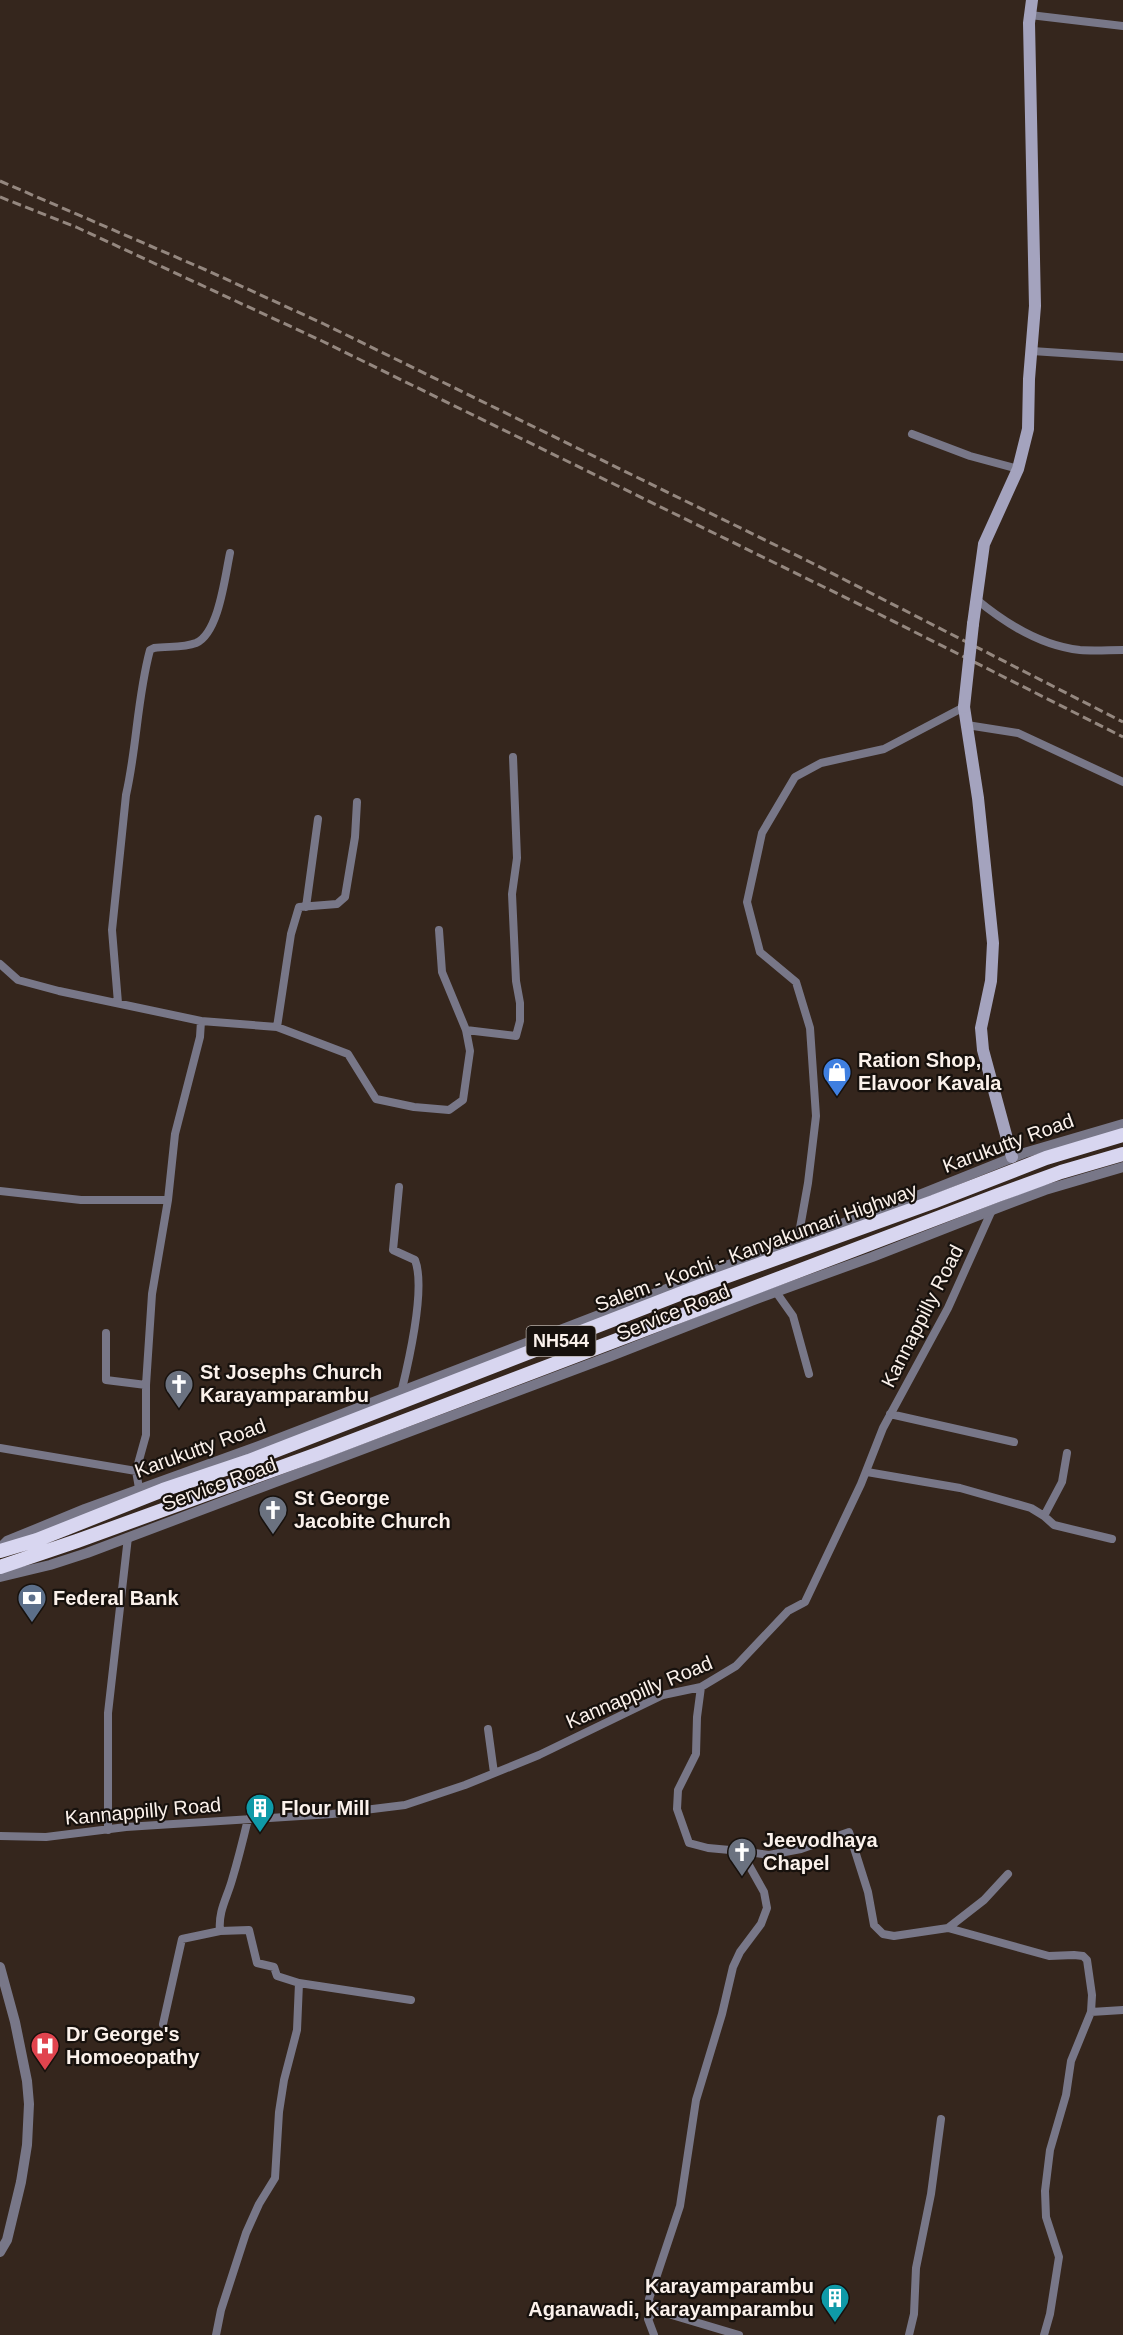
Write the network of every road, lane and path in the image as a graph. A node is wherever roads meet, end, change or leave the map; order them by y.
1 (1032, 0) edge
2 (1030, 15) junction
3 (1123, 26) edge
4 (1032, 351) junction
5 (1123, 357) edge
6 (912, 434) dead end
7 (1017, 469) junction
8 (230, 553) dead end
9 (976, 599) junction
10 (1123, 650) edge
11 (964, 707) junction
12 (967, 725) junction
13 (513, 757) dead end
14 (1123, 782) edge
15 (357, 802) dead end
16 (318, 819) dead end
17 (306, 907) junction
18 (439, 930) dead end
19 (0, 964) edge
20 (118, 1004) junction
21 (201, 1021) junction
22 (277, 1027) junction
23 (466, 1030) junction
24 (1123, 1124) edge
25 (1123, 1136) edge
26 (1123, 1154) edge
27 (1013, 1164) junction
28 (1123, 1167) edge
29 (399, 1187) dead end
30 (0, 1191) edge
31 (998, 1195) junction
32 (168, 1200) junction
33 (992, 1210) junction
34 (798, 1239) junction
35 (776, 1292) junction
36 (106, 1333) dead end
37 (809, 1374) dead end
38 (146, 1385) junction
39 (402, 1389) junction
40 (890, 1414) junction
41 (1014, 1442) dead end
42 (0, 1448) edge
43 (1067, 1453) dead end
44 (136, 1471) junction
45 (867, 1472) junction
46 (139, 1488) junction
47 (1044, 1516) junction
48 (128, 1537) junction
49 (1112, 1539) dead end
50 (0, 1550) edge
51 (0, 1567) edge
52 (0, 1576) edge
53 (702, 1688) junction
54 (488, 1729) dead end
55 (494, 1773) junction
56 (248, 1819) junction
57 (108, 1830) junction
58 (0, 1836) edge
59 (741, 1851) junction
60 (1008, 1874) dead end
61 (948, 1928) junction
62 (220, 1931) junction
63 (0, 1967) edge
64 (299, 1983) junction
65 (4, 1994) edge
66 (411, 2000) dead end
67 (1123, 2010) edge
68 (1091, 2012) junction
69 (163, 2024) dead end
70 (941, 2119) dead end
71 (0, 2252) edge
72 (655, 2310) junction
73 (216, 2335) edge
74 (654, 2335) edge
75 (739, 2335) edge
76 (909, 2335) edge
77 (1044, 2335) edge

1 - 2 main road
2 - 3 street
2 - 4 main road
4 - 5 street
4 - 7 main road
6 - 7 street
7 - 9 main road
8 - 20 street
9 - 10 street
9 - 11 main road, bridge
11 - 12 main road
11 - 34 street
12 - 14 street
12 - 27 main road
13 - 23 street
15 - 17 street
16 - 17 street
17 - 22 street
18 - 23 street
19 - 20 street
20 - 21 street
21 - 22 street
21 - 32 street
22 - 23 street
24 - 27 street, Karukutty Road
25 - 27 highway, Salem - Kochi - Kanyakumari Highway / NH544
26 - 31 highway, Salem - Kochi - Kanyakumari Highway / NH544
27 - 34 street, Karukutty Road
27 - 50 highway, Salem - Kochi - Kanyakumari Highway / NH544
28 - 33 street, Service Road
29 - 39 street
30 - 32 street
31 - 33 highway
31 - 51 highway, Salem - Kochi - Kanyakumari Highway / NH544
32 - 38 street
33 - 35 street, Service Road
33 - 40 street, Kannappilly Road
34 - 39 street, Karukutty Road
35 - 37 street
35 - 48 street, Service Road
36 - 38 street
38 - 44 street
39 - 46 street, Karukutty Road
40 - 41 street
40 - 45 street, Kannappilly Road
42 - 44 street
43 - 47 street
44 - 46 street
45 - 47 street
45 - 53 street, Kannappilly Road
46 - 50 street, Karukutty Road
47 - 49 street
48 - 52 street, Service Road
48 - 57 street
53 - 55 street, Kannappilly Road
53 - 59 street
54 - 55 street
55 - 56 street, Kannappilly Road
56 - 57 street, Kannappilly Road
56 - 62 street
57 - 58 street, Kannappilly Road
59 - 61 street
59 - 72 street
60 - 61 street
61 - 68 street
62 - 64 street
62 - 69 street
63 - 65 street
64 - 66 street
64 - 73 street
65 - 71 street
67 - 68 street
68 - 77 street
70 - 76 street
72 - 74 street
72 - 75 street

